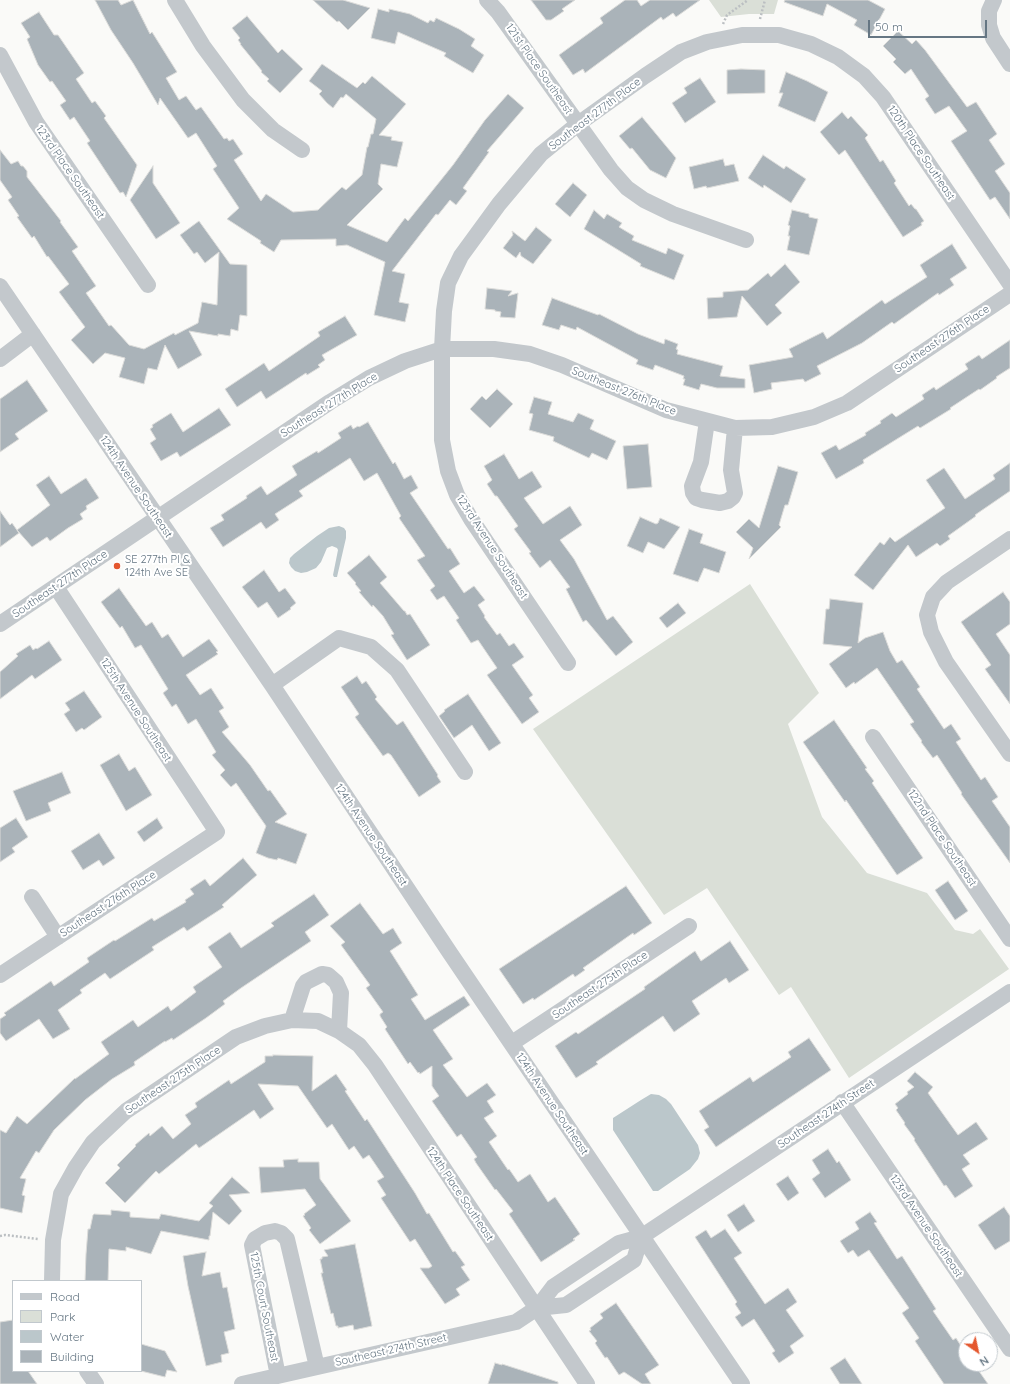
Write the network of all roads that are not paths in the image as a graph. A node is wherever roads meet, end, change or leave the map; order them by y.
1 (175, 0) edge
2 (487, 0) edge
3 (992, 5) edge
4 (811, 44) joint
5 (0, 55) edge
6 (1010, 64) edge
7 (578, 124) junction
8 (302, 150) dead end
9 (746, 240) dead end
10 (1010, 284) edge
11 (148, 285) dead end
12 (0, 286) edge
13 (1010, 294) edge
14 (33, 334) junction
15 (442, 349) junction
16 (0, 359) edge
17 (707, 421) junction
18 (735, 428) junction
19 (157, 518) junction
20 (1010, 539) edge
21 (56, 587) junction
22 (0, 624) edge
23 (568, 663) dead end
24 (272, 685) junction
25 (874, 737) dead end
26 (1010, 754) edge
27 (465, 772) dead end
28 (217, 832) joint
29 (32, 897) dead end
30 (689, 926) dead end
31 (58, 937) junction
32 (1010, 938) edge
33 (0, 975) edge
34 (1010, 992) edge
35 (292, 1020) junction
36 (318, 1022) joint
37 (339, 1031) junction
38 (512, 1043) junction
39 (842, 1102) junction
40 (642, 1237) junction
41 (52, 1280) edge
42 (537, 1308) junction
43 (1010, 1349) edge
44 (317, 1367) junction
45 (88, 1372) edge
46 (278, 1376) junction
47 (96, 1384) edge
48 (242, 1384) edge
49 (587, 1384) edge
50 (742, 1384) edge

1 - 8 street
2 - 7 street, 121st Place Southeast
3 - 6 street
4 - 7 street, Southeast 277th Place
4 - 10 street, 120th Place Southeast
5 - 11 street, 123rd Place Southeast
7 - 9 street, 121st Place Southeast
7 - 15 street, Southeast 277th Place
12 - 14 street, 124th Avenue Southeast
13 - 18 street, Southeast 276th Place
14 - 16 street
14 - 19 street, 124th Avenue Southeast
15 - 17 street, Southeast 276th Place
15 - 19 street, Southeast 277th Place
15 - 23 street, 123rd Avenue Southeast
17 - 18 street, Southeast 276th Place
17 - 18 street
19 - 21 street, Southeast 277th Place
19 - 24 street, 124th Avenue Southeast
20 - 26 street
21 - 22 street, Southeast 277th Place
21 - 28 street, 125th Avenue Southeast
24 - 27 street
24 - 38 street, 124th Avenue Southeast
25 - 32 street, 122nd Place Southeast
28 - 31 street, Southeast 276th Place
29 - 31 street
30 - 38 street, Southeast 275th Place
31 - 33 street, Southeast 276th Place
34 - 39 street, Southeast 274th Street
35 - 36 street, Southeast 275th Place
35 - 37 street
35 - 41 street, Southeast 275th Place
36 - 37 street, 124th Place Southeast
37 - 42 street, 124th Place Southeast
38 - 40 street, 124th Avenue Southeast
39 - 40 street, Southeast 274th Street
39 - 43 street, 123rd Avenue Southeast
40 - 42 street, Southeast 274th Street
40 - 42 street, Southeast 274th Street
40 - 50 street, 124th Avenue Southeast
42 - 44 street, Southeast 274th Street
42 - 49 street, 124th Place Southeast
44 - 46 street, Southeast 274th Street
44 - 46 street, 125th Court Southeast
45 - 47 street
46 - 48 street, Southeast 274th Street

